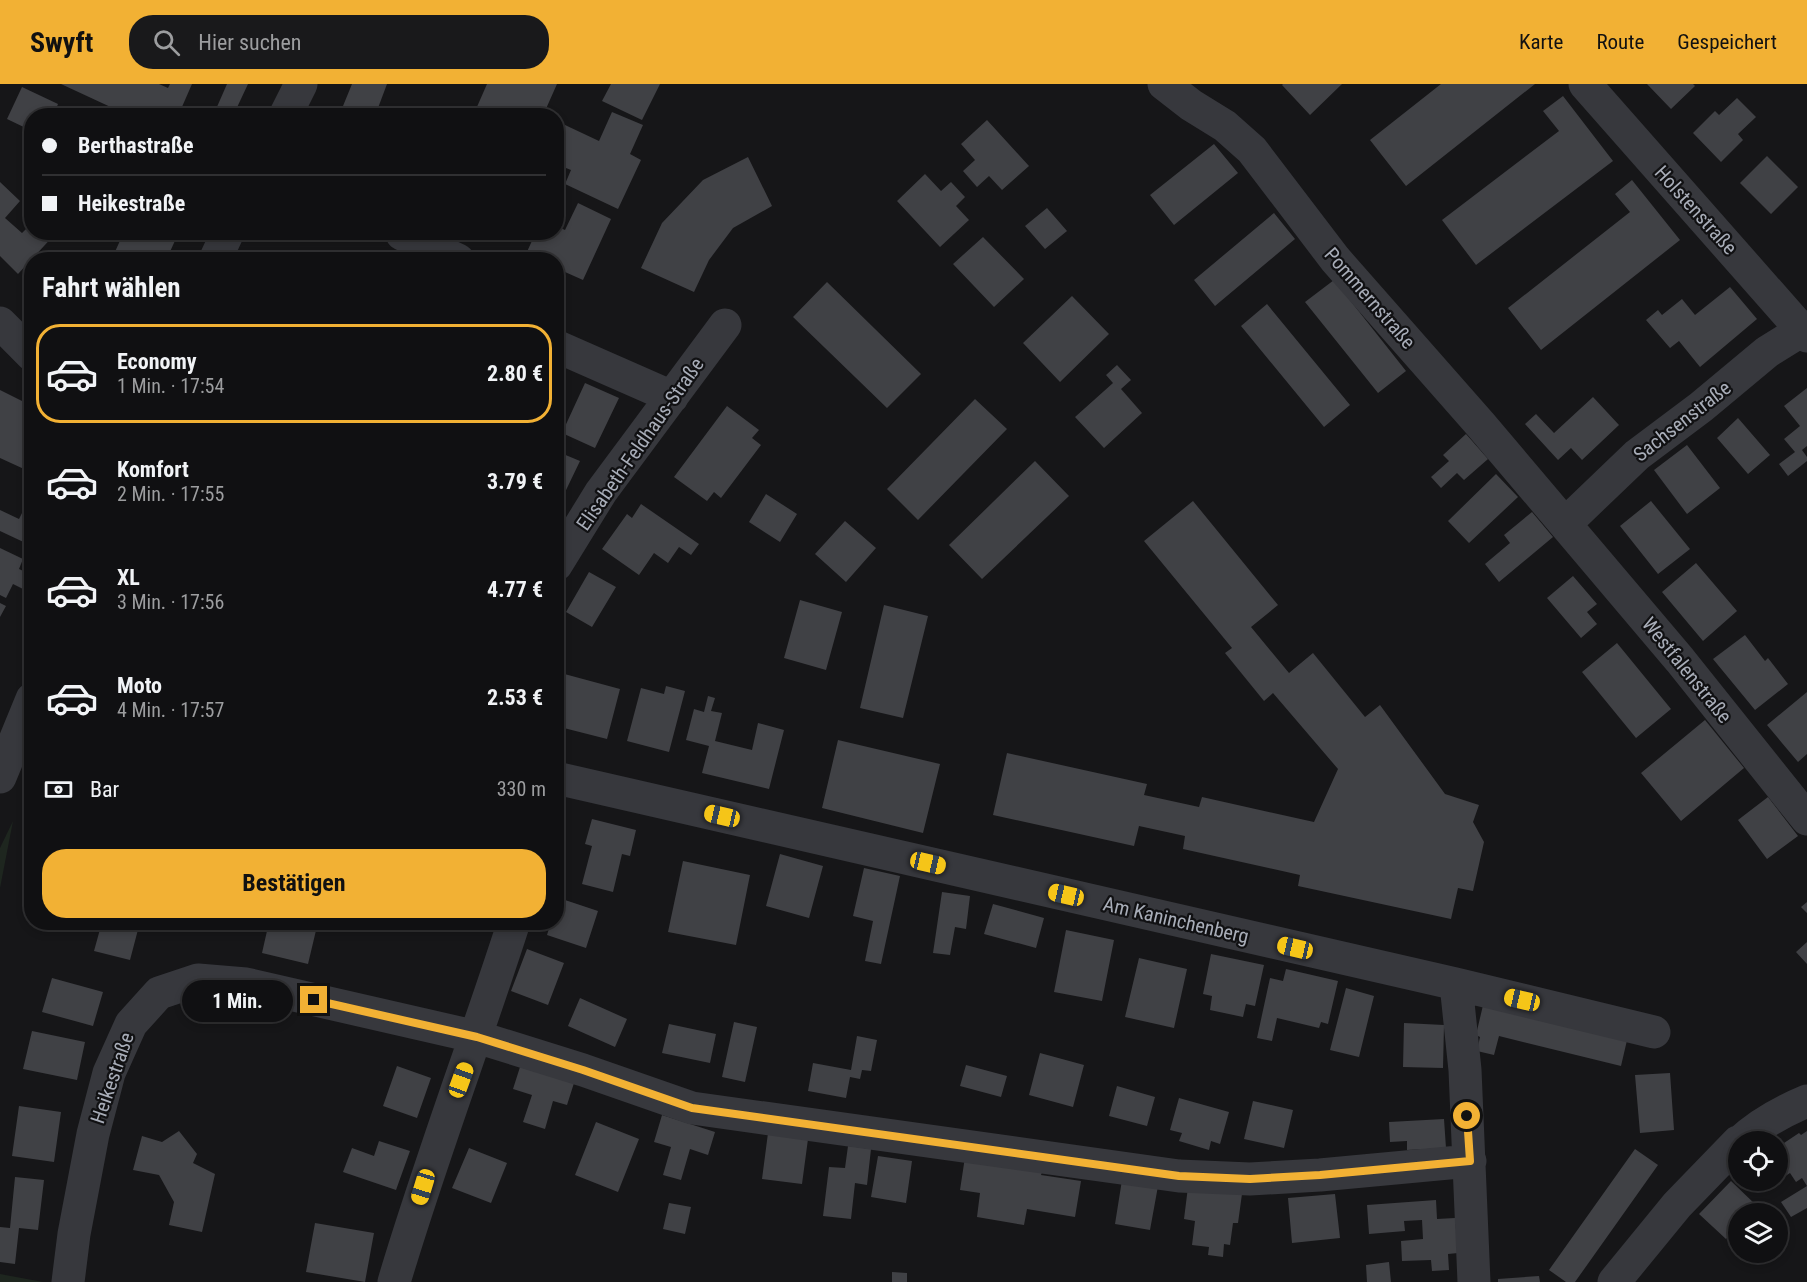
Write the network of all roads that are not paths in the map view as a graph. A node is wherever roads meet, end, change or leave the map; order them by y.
1 (301, 84) edge
2 (1164, 84) edge
3 (1585, 84) edge
4 (289, 108) edge
5 (415, 240) edge
6 (441, 252) edge
7 (0, 323) edge
8 (725, 325) dead end
9 (1806, 331) edge
10 (24, 347) edge
11 (564, 350) edge
12 (672, 397) junction
13 (1565, 524) junction
14 (564, 551) edge
15 (24, 718) edge
16 (0, 777) edge
17 (564, 785) edge
18 (1807, 819) edge
19 (511, 930) edge
20 (1456, 984) junction
21 (1654, 1032) dead end
22 (477, 1037) junction
23 (1807, 1101) edge
24 (1751, 1131) edge
25 (1728, 1153) edge
26 (1470, 1161) junction
27 (68, 1282) edge
28 (394, 1282) edge
29 (1474, 1282) edge
30 (1614, 1282) edge

1 - 4 street
2 - 13 street, Pommernstraße
3 - 9 street, Holstenstraße
5 - 6 street
7 - 10 street
8 - 12 street, Elisabeth-Feldhaus-Straße
9 - 13 street, Sachsenstraße
11 - 12 street
12 - 14 street, Elisabeth-Feldhaus-Straße
13 - 18 street, Westfalenstraße
15 - 16 street
17 - 20 street, Am Kaninchenberg
19 - 22 street
20 - 21 street, Am Kaninchenberg
20 - 26 street
22 - 26 street, Heikestraße
22 - 27 street, Heikestraße
22 - 28 street
23 - 24 street
25 - 30 street
26 - 29 street

